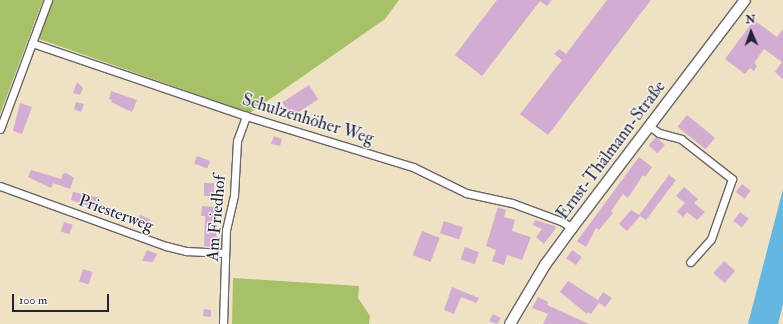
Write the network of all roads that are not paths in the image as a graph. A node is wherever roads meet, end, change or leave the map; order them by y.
1 (48, 0) edge
2 (745, 0) edge
3 (32, 43) junction
4 (246, 116) junction
5 (649, 126) junction
6 (0, 129) edge
7 (0, 186) edge
8 (572, 228) junction
9 (225, 253) junction
10 (690, 262) dead end
11 (223, 324) edge
12 (510, 324) edge

1 - 3 street
2 - 5 main road, Ernst-Thälmann-Straße
3 - 4 street, Schulzenhöher Weg
3 - 6 street
4 - 8 street, Schulzenhöher Weg
4 - 9 street, Am Friedhof
5 - 8 main road, Ernst-Thälmann-Straße
5 - 10 street
7 - 9 street, Priesterweg
8 - 12 main road, Ernst-Thälmann-Straße
9 - 11 street, Am Friedhof

